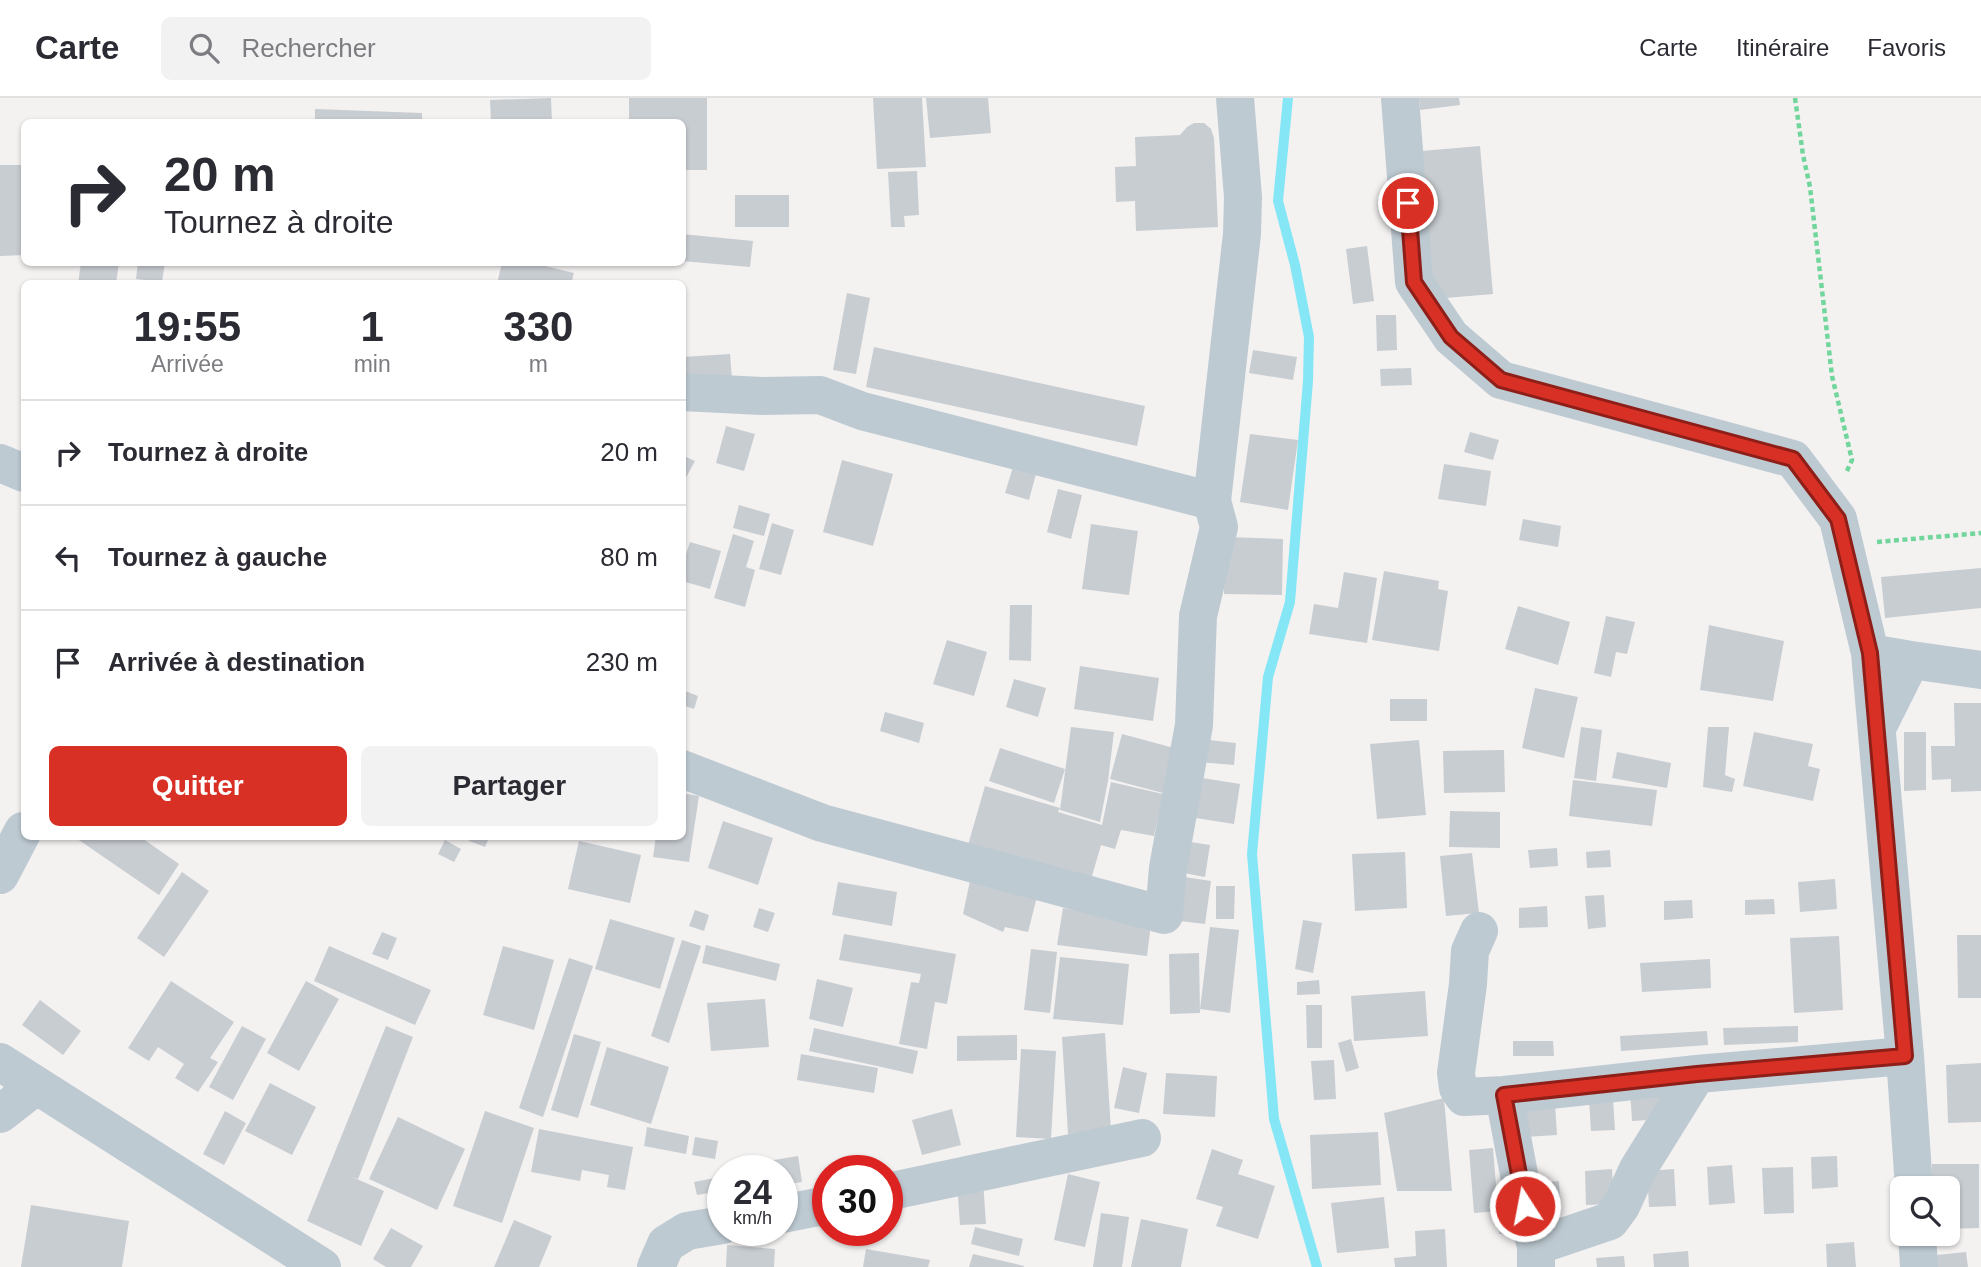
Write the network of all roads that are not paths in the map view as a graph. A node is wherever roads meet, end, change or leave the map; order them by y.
1 (1235, 98) edge
2 (1401, 98) edge
3 (686, 392) edge
4 (0, 463) edge
5 (21, 472) edge
6 (1212, 500) junction
7 (1870, 653) junction
8 (1912, 660) junction
9 (1981, 670) edge
10 (1877, 728) junction
11 (686, 771) edge
12 (21, 835) edge
13 (0, 875) edge
14 (1479, 931) dead end
15 (1905, 1056) junction
16 (0, 1062) edge
17 (1697, 1074) junction
18 (36, 1086) junction
19 (1504, 1095) junction
20 (0, 1114) edge
21 (1142, 1138) dead end
22 (1913, 1176) edge
23 (903, 1189) edge
24 (707, 1228) edge
25 (1918, 1246) edge
26 (1536, 1256) edge
27 (322, 1267) edge
28 (656, 1267) edge
29 (1919, 1267) edge

1 - 6 street
2 - 7 street
3 - 6 street
4 - 5 street
6 - 11 street
7 - 8 street
7 - 10 street
8 - 9 street
8 - 10 street
10 - 15 street
12 - 13 street
14 - 19 street
15 - 17 street
15 - 22 street
16 - 18 street
17 - 19 street
17 - 26 street
18 - 20 street
18 - 27 street
19 - 26 street
21 - 23 street
24 - 28 street
25 - 29 street

